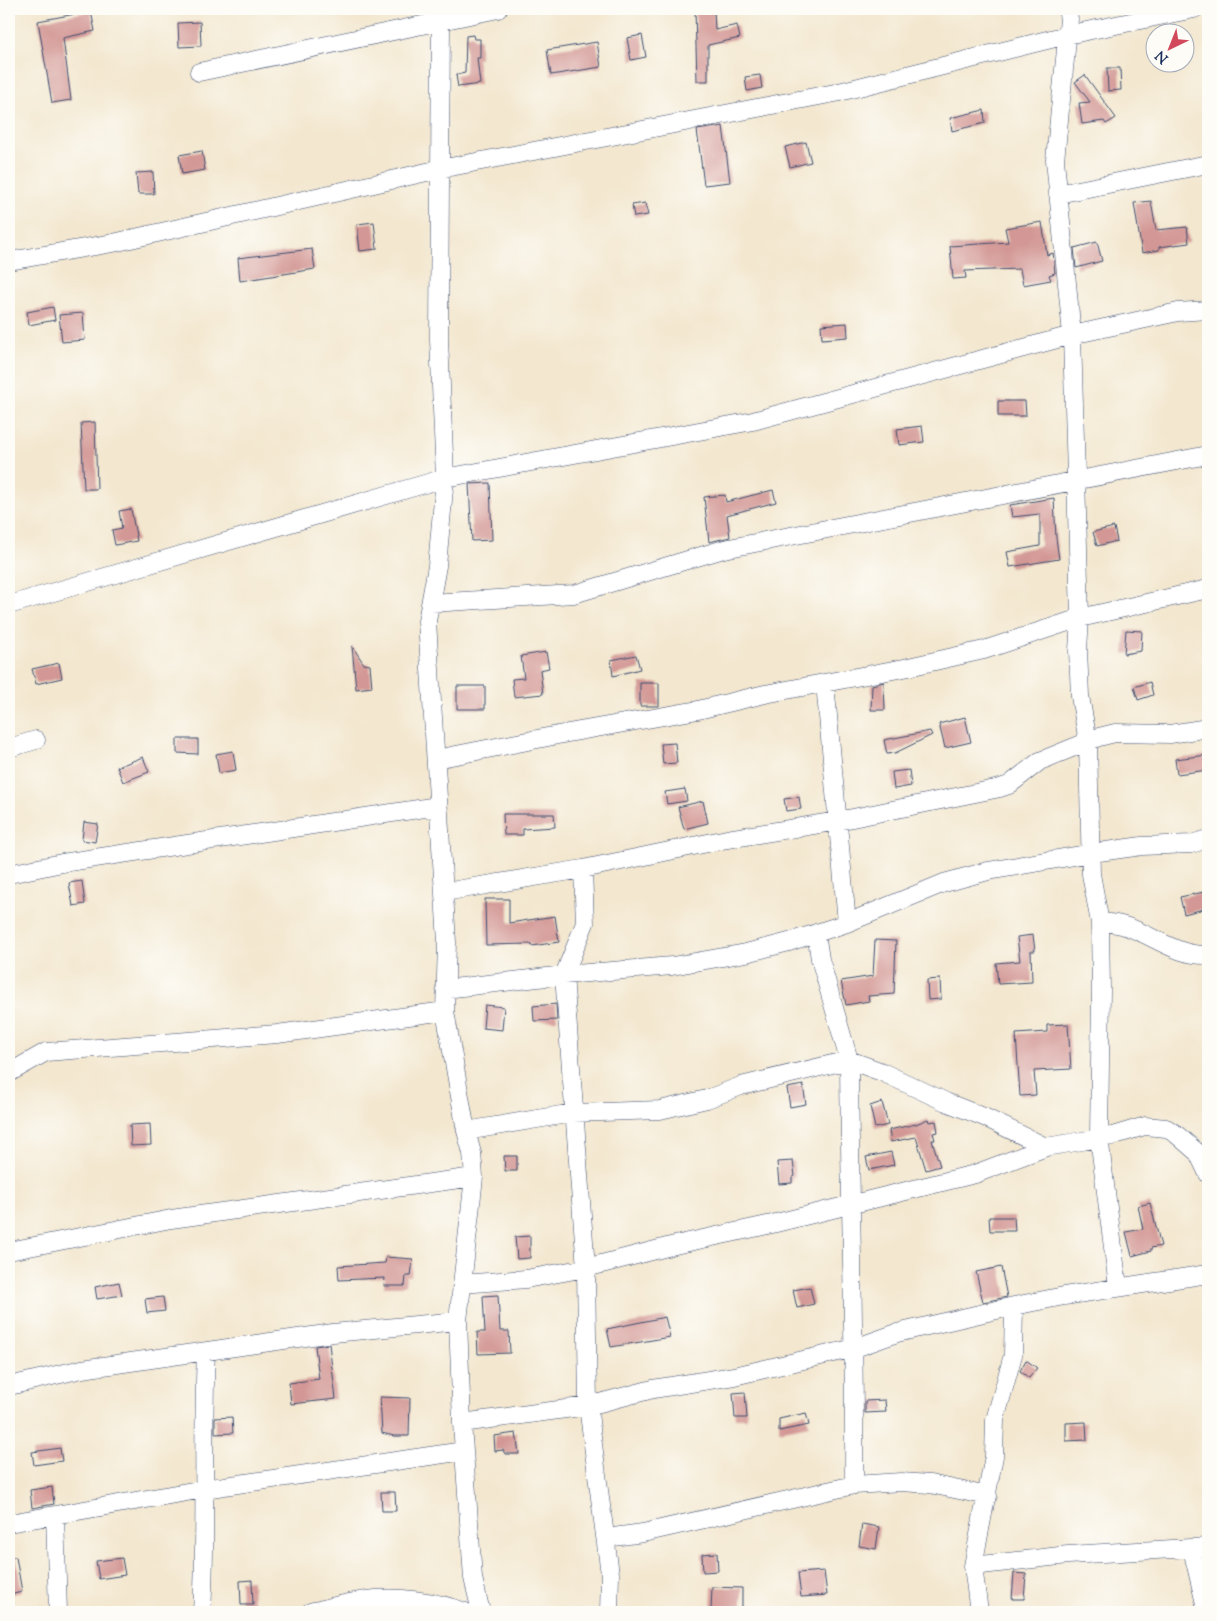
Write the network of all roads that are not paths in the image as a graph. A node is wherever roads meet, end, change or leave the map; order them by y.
1 (498, 9) edge
2 (1067, 9) edge
3 (1194, 9) edge
4 (439, 15) edge
5 (1067, 35) junction
6 (199, 72) dead end
7 (1208, 164) edge
8 (440, 168) junction
9 (1058, 194) junction
10 (9, 261) edge
11 (1208, 310) edge
12 (1072, 335) junction
13 (1208, 455) edge
14 (445, 478) junction
15 (1076, 480) junction
16 (1208, 589) edge
17 (430, 603) junction
18 (9, 605) edge
19 (1080, 618) junction
20 (825, 683) junction
21 (1208, 728) edge
22 (36, 740) dead end
23 (1088, 742) junction
24 (9, 748) edge
25 (436, 759) junction
26 (438, 806) junction
27 (838, 821) junction
28 (1208, 838) edge
29 (1092, 853) junction
30 (583, 869) junction
31 (9, 874) edge
32 (444, 892) junction
33 (847, 923) junction
34 (1100, 923) junction
35 (816, 933) junction
36 (1208, 955) edge
37 (564, 974) junction
38 (445, 989) junction
39 (445, 1011) junction
40 (849, 1060) junction
41 (9, 1073) edge
42 (573, 1113) junction
43 (466, 1131) junction
44 (1099, 1137) junction
45 (1046, 1147) junction
46 (1208, 1174) edge
47 (474, 1177) junction
48 (850, 1205) junction
49 (9, 1251) edge
50 (586, 1268) junction
51 (1208, 1274) edge
52 (462, 1284) junction
53 (1118, 1287) junction
54 (1014, 1306) junction
55 (458, 1321) junction
56 (855, 1348) junction
57 (206, 1352) junction
58 (9, 1386) edge
59 (588, 1406) junction
60 (462, 1423) junction
61 (464, 1451) junction
62 (854, 1485) junction
63 (204, 1489) junction
64 (988, 1496) junction
65 (55, 1515) junction
66 (9, 1523) edge
67 (606, 1538) junction
68 (1200, 1548) edge
69 (973, 1566) junction
70 (58, 1612) edge
71 (202, 1612) edge
72 (310, 1612) edge
73 (465, 1612) edge
74 (481, 1612) edge
75 (609, 1612) edge
76 (980, 1612) edge
77 (1207, 1612) edge

1 - 4 street
2 - 5 street
3 - 5 street
4 - 6 street
4 - 8 street
5 - 8 street
5 - 9 street
7 - 9 street
8 - 10 street
8 - 14 street
9 - 12 street
11 - 12 street
12 - 14 street
12 - 15 street
13 - 15 street
14 - 17 street
14 - 18 street
15 - 17 street
15 - 19 street
16 - 19 street
17 - 25 street
19 - 20 street
19 - 23 street
20 - 25 street
20 - 27 street
21 - 23 street
22 - 24 street
23 - 27 street
23 - 29 street
25 - 26 street
26 - 31 street
26 - 32 street
27 - 30 street
27 - 33 street
28 - 29 street
29 - 33 street
29 - 34 street
30 - 32 street
30 - 37 street
32 - 38 street
33 - 35 street
34 - 36 street
34 - 44 street
35 - 37 street
35 - 40 street
37 - 38 street
37 - 42 street
38 - 39 street
39 - 41 street
39 - 43 street
40 - 42 street
40 - 45 street
40 - 48 street
42 - 43 street
42 - 50 street
43 - 47 street
44 - 45 street
44 - 46 street
44 - 53 street
45 - 48 street
47 - 49 street
47 - 52 street
48 - 50 street
48 - 56 street
50 - 52 street
50 - 59 street
51 - 53 street
52 - 55 street
53 - 54 street
54 - 56 street
54 - 64 street
55 - 57 street
55 - 60 street
56 - 59 street
56 - 62 street
57 - 58 street
57 - 63 street
59 - 60 street
59 - 67 street
60 - 61 street
61 - 63 street
61 - 74 street
62 - 64 street
62 - 67 street
63 - 65 street
63 - 71 street
64 - 69 street
65 - 66 street
65 - 70 street
67 - 75 street
68 - 69 street
68 - 77 street
69 - 76 street
72 - 73 street

